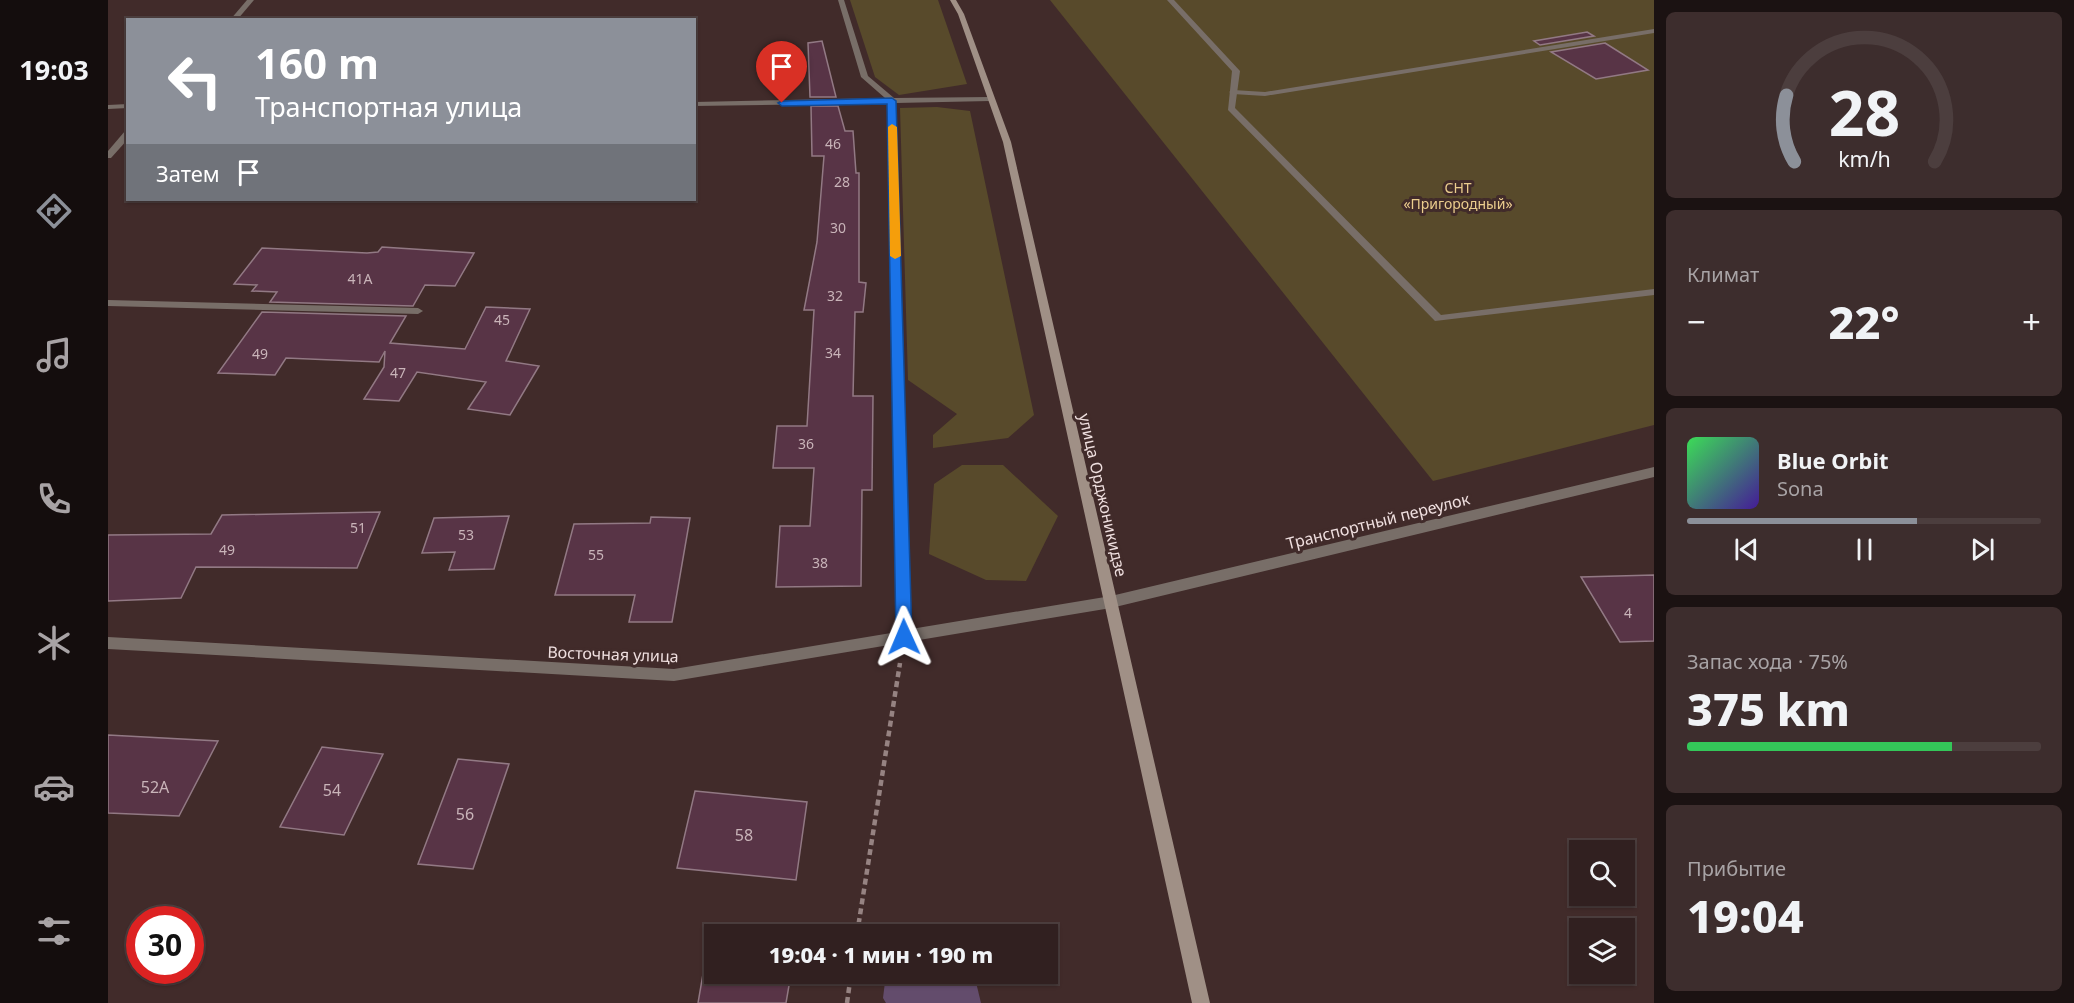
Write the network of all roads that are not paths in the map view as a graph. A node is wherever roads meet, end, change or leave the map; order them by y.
1 (251, 0) edge
2 (841, 0) edge
3 (953, 0) edge
4 (1170, 0) edge
5 (235, 18) edge
6 (1654, 31) edge
7 (1233, 92) junction
8 (990, 99) junction
9 (892, 101) junction
10 (696, 104) edge
11 (126, 106) edge
12 (108, 107) edge
13 (126, 135) edge
14 (108, 156) edge
15 (1654, 292) edge
16 (108, 303) edge
17 (418, 311) dead end
18 (1654, 472) edge
19 (1111, 602) junction
20 (904, 637) junction
21 (108, 643) edge
22 (1201, 1003) edge

1 - 5 street
2 - 9 street
3 - 8 main road, улица Орджоникидзе
4 - 7 street
6 - 7 street
7 - 15 street
8 - 9 street
8 - 19 main road, улица Орджоникидзе
9 - 10 street
9 - 20 street
11 - 12 street
13 - 14 street
16 - 17 street
18 - 19 street, Транспортный переулок
19 - 20 street, Восточная улица
19 - 22 main road, улица Орджоникидзе
20 - 21 street, Восточная улица

